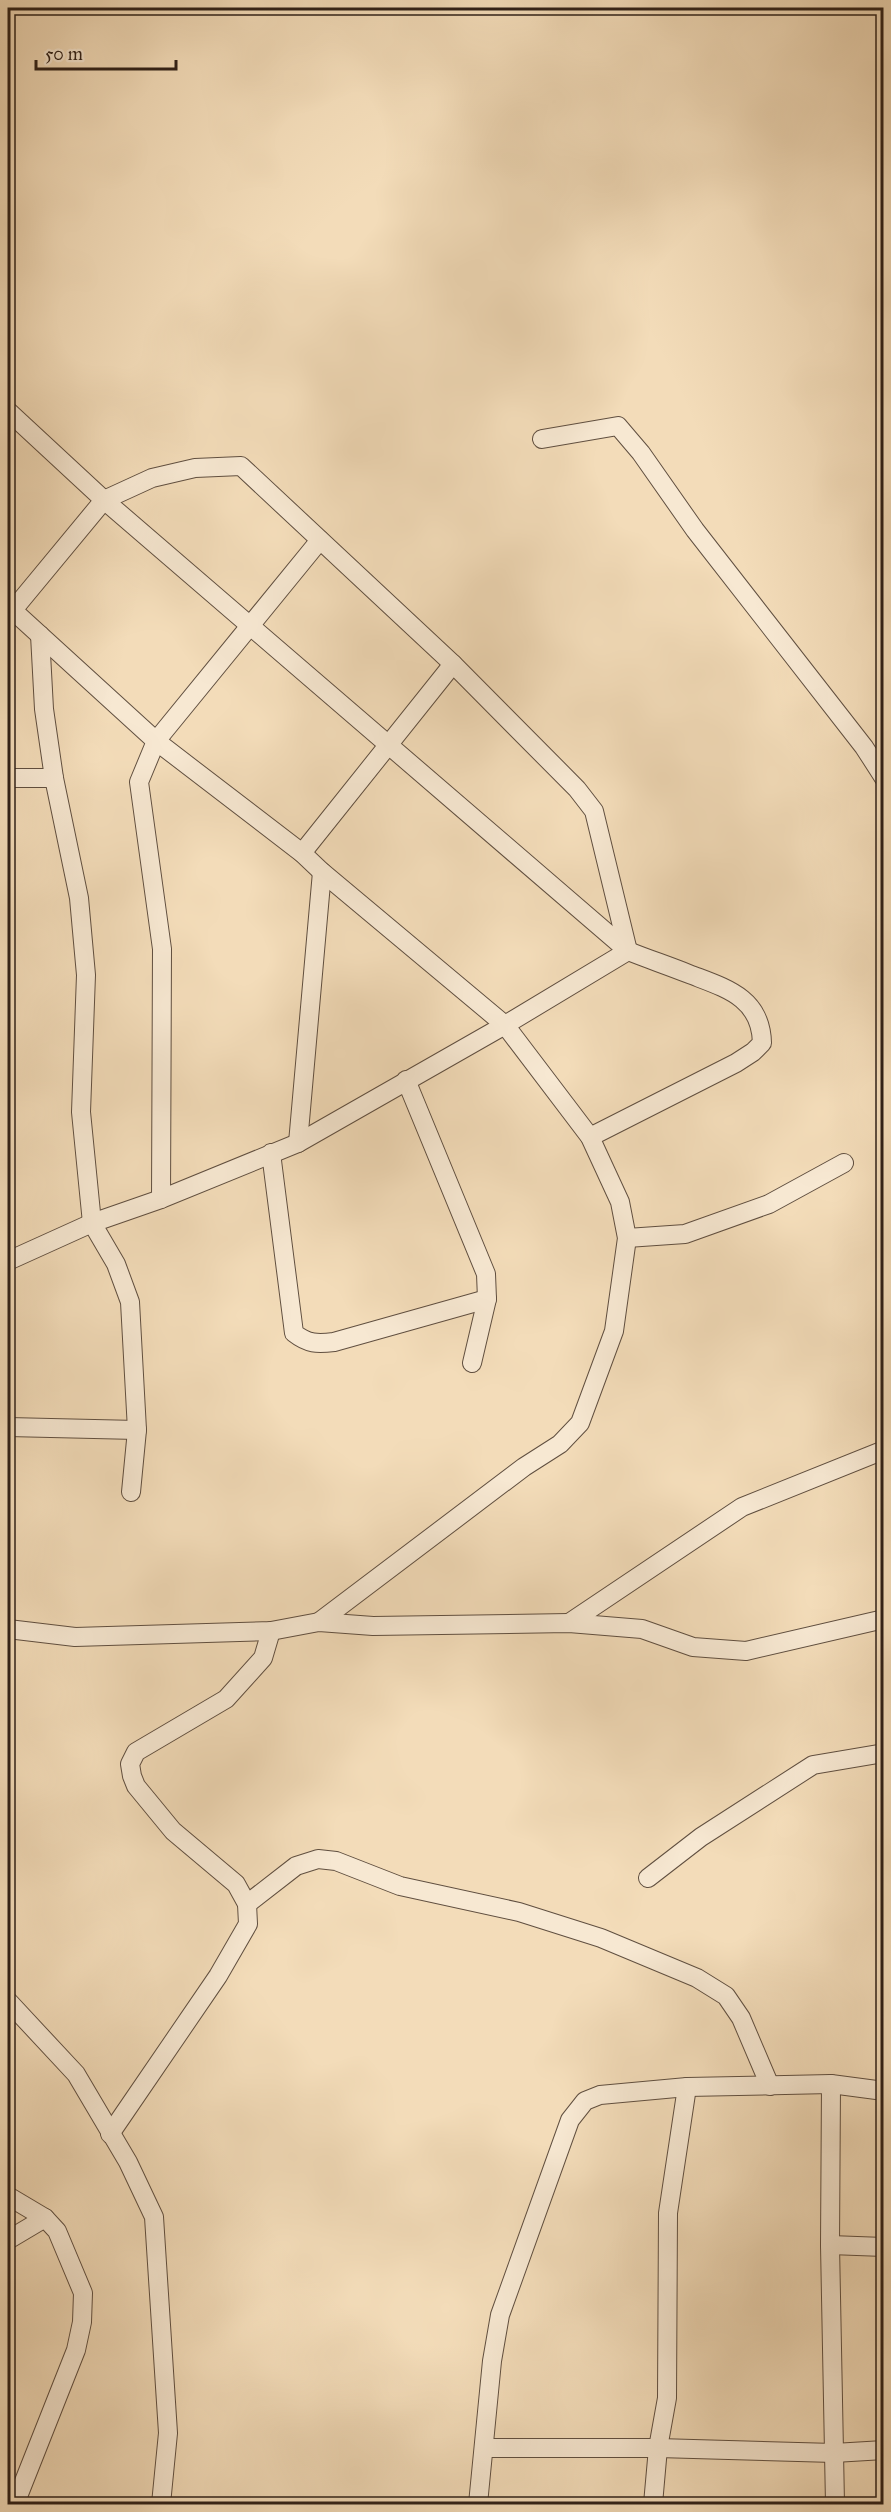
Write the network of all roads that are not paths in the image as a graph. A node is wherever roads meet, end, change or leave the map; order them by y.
1 (8, 411) edge
2 (542, 439) dead end
3 (104, 500) junction
4 (320, 540) junction
5 (10, 608) edge
6 (250, 626) junction
7 (40, 635) junction
8 (453, 664) junction
9 (156, 741) junction
10 (388, 745) junction
11 (8, 778) edge
12 (54, 778) junction
13 (884, 778) edge
14 (302, 853) junction
15 (322, 872) junction
16 (628, 951) junction
17 (505, 1025) junction
18 (406, 1080) junction
19 (590, 1137) junction
20 (298, 1143) junction
21 (272, 1153) junction
22 (844, 1162) dead end
23 (161, 1199) junction
24 (92, 1223) junction
25 (627, 1238) junction
26 (8, 1261) edge
27 (488, 1299) junction
28 (472, 1363) dead end
29 (8, 1426) edge
30 (137, 1430) junction
31 (884, 1450) edge
32 (131, 1492) dead end
33 (884, 1619) edge
34 (319, 1622) junction
35 (569, 1623) junction
36 (8, 1629) edge
37 (270, 1631) junction
38 (884, 1753) edge
39 (648, 1878) dead end
40 (246, 1904) junction
41 (8, 2001) edge
42 (831, 2084) junction
43 (770, 2086) junction
44 (687, 2087) junction
45 (884, 2091) edge
46 (110, 2134) junction
47 (8, 2196) edge
48 (45, 2218) junction
49 (8, 2240) edge
50 (830, 2245) junction
51 (884, 2247) edge
52 (484, 2448) junction
53 (658, 2448) junction
54 (884, 2450) edge
55 (834, 2453) junction
56 (15, 2505) edge
57 (161, 2505) edge
58 (478, 2505) edge
59 (653, 2505) edge
60 (835, 2505) edge

1 - 3 street
2 - 13 street
3 - 4 street
3 - 5 street
3 - 6 street
4 - 6 street
4 - 8 street
5 - 7 street
6 - 9 street
6 - 10 street
7 - 9 street
7 - 12 street
8 - 10 street
8 - 16 street
9 - 14 street
9 - 23 street
10 - 14 street
10 - 16 street
11 - 12 street
12 - 24 street
14 - 15 street
15 - 17 street
15 - 20 street
16 - 17 street
16 - 19 street
17 - 18 street
17 - 19 street
18 - 20 street
18 - 27 street
19 - 25 street
20 - 21 street
21 - 23 street
21 - 27 street
22 - 25 street
23 - 24 street
24 - 26 street
24 - 30 street
25 - 34 street
27 - 28 street
29 - 30 street
30 - 32 street
31 - 35 street
33 - 35 street
34 - 35 street
34 - 37 street
36 - 37 street
37 - 40 street
38 - 39 street
40 - 43 street
40 - 46 street
41 - 46 street
42 - 43 street
42 - 45 street
42 - 50 street
43 - 44 street
44 - 52 street
44 - 53 street
46 - 57 street
47 - 48 street
48 - 49 street
48 - 56 street
50 - 51 street
50 - 55 street
52 - 53 street
52 - 58 street
53 - 55 street
53 - 59 street
54 - 55 street
55 - 60 street

